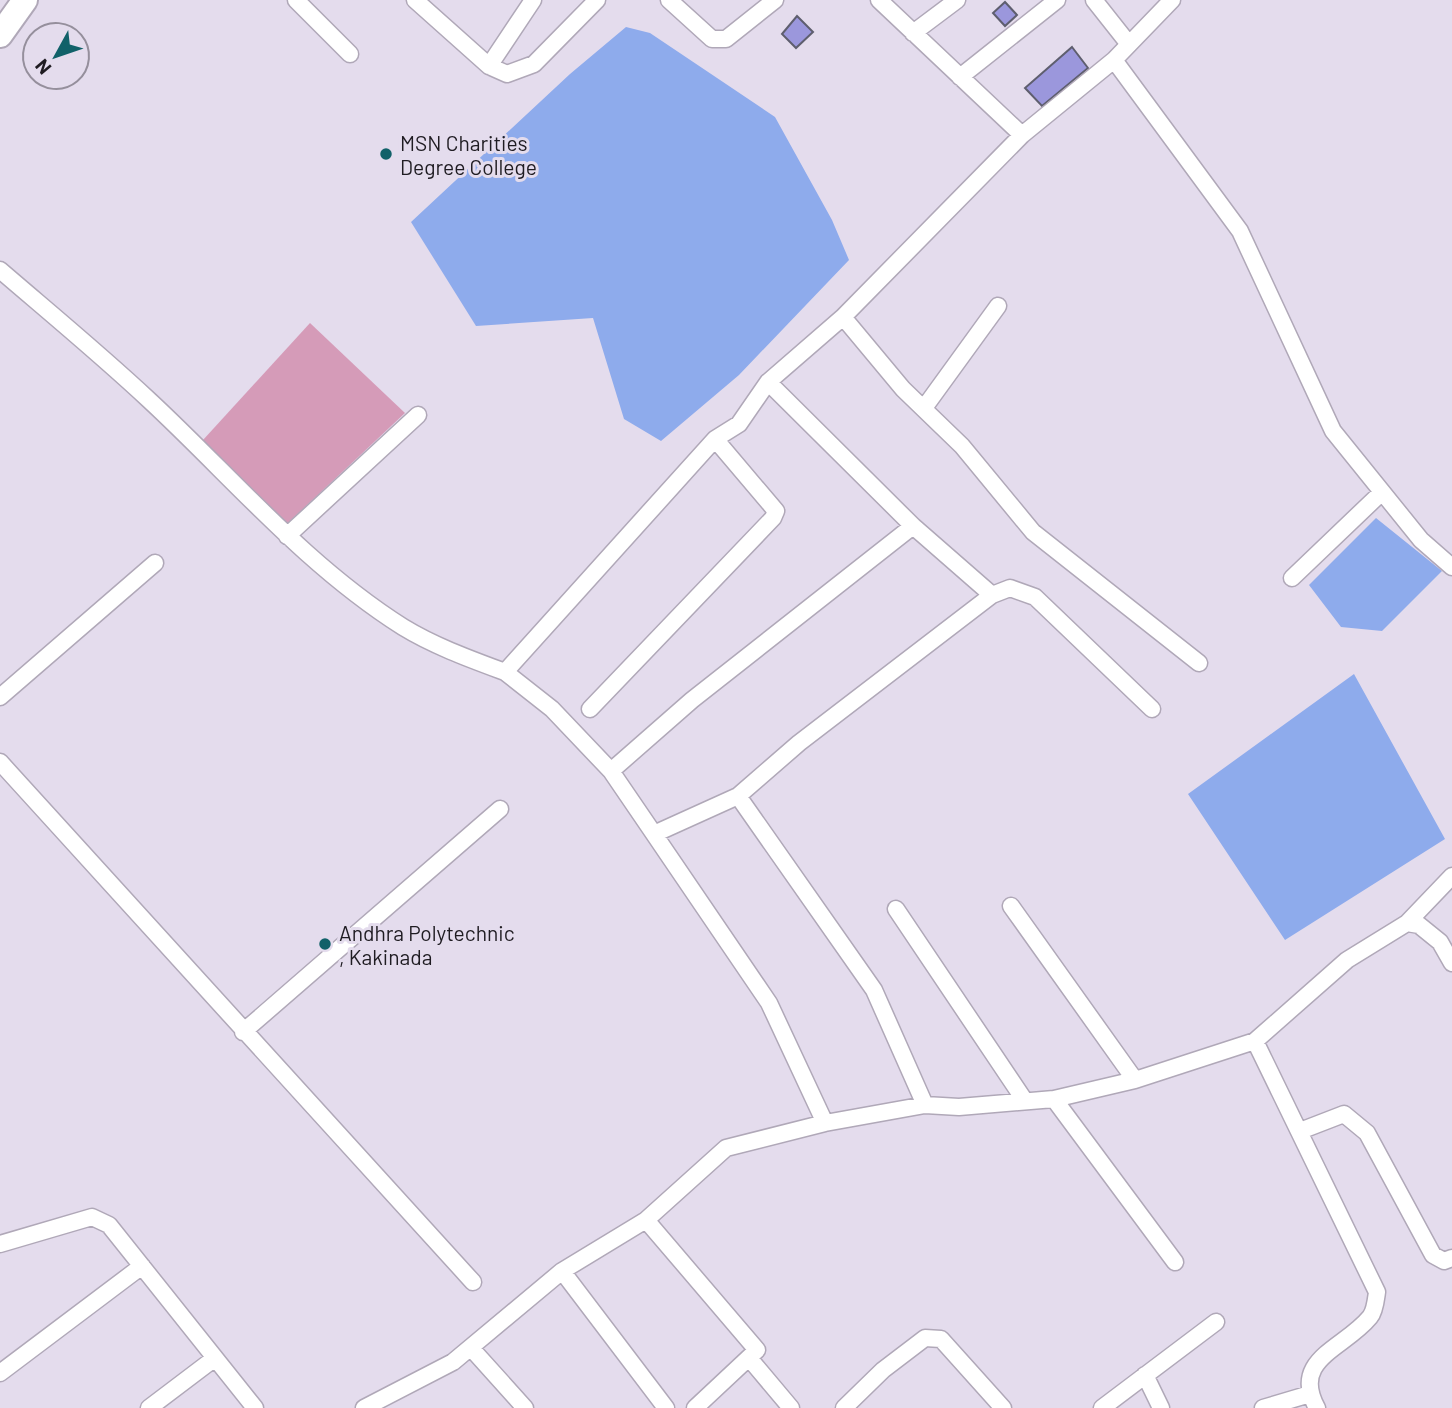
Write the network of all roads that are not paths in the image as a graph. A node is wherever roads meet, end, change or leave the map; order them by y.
1 (25, 0) edge
2 (296, 0) edge
3 (415, 0) edge
4 (533, 0) edge
5 (597, 0) edge
6 (669, 0) edge
7 (774, 0) edge
8 (879, 0) edge
9 (957, 0) edge
10 (1057, 0) edge
11 (1094, 0) edge
12 (1172, 0) edge
13 (914, 33) junction
14 (0, 34) edge
15 (1128, 43) junction
16 (350, 54) dead end
17 (1114, 60) junction
18 (489, 66) junction
19 (960, 77) junction
20 (1022, 135) junction
21 (0, 270) edge
22 (998, 306) dead end
23 (843, 317) junction
24 (768, 382) junction
25 (924, 408) junction
26 (418, 415) dead end
27 (715, 439) junction
28 (1382, 492) junction
29 (913, 526) junction
30 (287, 536) junction
31 (155, 563) dead end
32 (1452, 567) edge
33 (1292, 578) dead end
34 (992, 594) junction
35 (1199, 663) dead end
36 (505, 672) junction
37 (0, 697) edge
38 (590, 709) dead end
39 (1152, 709) dead end
40 (0, 762) edge
41 (611, 772) junction
42 (738, 796) junction
43 (500, 809) dead end
44 (654, 834) junction
45 (1452, 876) edge
46 (1011, 906) dead end
47 (896, 909) dead end
48 (1407, 923) junction
49 (1452, 963) edge
50 (243, 1032) junction
51 (1255, 1041) junction
52 (1135, 1080) junction
53 (1054, 1099) junction
54 (1025, 1101) junction
55 (925, 1105) junction
56 (825, 1123) junction
57 (1300, 1131) junction
58 (646, 1220) junction
59 (0, 1244) edge
60 (1452, 1258) edge
61 (1175, 1262) dead end
62 (142, 1266) junction
63 (562, 1271) junction
64 (473, 1282) dead end
65 (1216, 1322) dead end
66 (471, 1348) junction
67 (215, 1358) junction
68 (749, 1358) junction
69 (0, 1373) edge
70 (1144, 1375) junction
71 (1314, 1401) edge
72 (149, 1408) edge
73 (255, 1408) edge
74 (364, 1408) edge
75 (525, 1408) edge
76 (666, 1408) edge
77 (695, 1408) edge
78 (791, 1408) edge
79 (844, 1408) edge
80 (1003, 1408) edge
81 (1102, 1408) edge
82 (1161, 1408) edge
83 (1263, 1408) edge

1 - 14 highway
2 - 16 street
3 - 18 street
4 - 18 street
5 - 18 street
6 - 7 street
8 - 13 street
9 - 13 street
10 - 19 street
11 - 15 street
12 - 15 street
13 - 19 street
15 - 17 street
17 - 20 street
17 - 28 street
19 - 20 street
20 - 23 street
21 - 30 street
22 - 25 street
23 - 24 street
23 - 25 street
24 - 27 street
24 - 29 street
25 - 35 street
26 - 30 street
27 - 36 street
27 - 38 street
28 - 32 street
28 - 33 street
29 - 34 street
29 - 41 street
30 - 36 street
31 - 37 street
34 - 39 street
34 - 42 street
36 - 41 street
40 - 50 street
41 - 44 street
42 - 44 street
42 - 55 street
43 - 50 street
44 - 56 street
45 - 48 street
46 - 52 street
47 - 54 street
48 - 49 street
48 - 51 street
50 - 64 street
51 - 52 street
51 - 57 street
52 - 53 street
53 - 54 street
53 - 61 street
54 - 55 street
55 - 56 street
56 - 58 street
57 - 60 street
57 - 71 street
58 - 63 street
58 - 68 street
59 - 62 street
62 - 67 street
62 - 69 street
63 - 66 street
63 - 76 street
65 - 70 street
66 - 74 street
66 - 75 street
67 - 72 street
67 - 73 street
68 - 77 street
68 - 78 street
70 - 81 street
70 - 82 street
71 - 83 street
79 - 80 street

